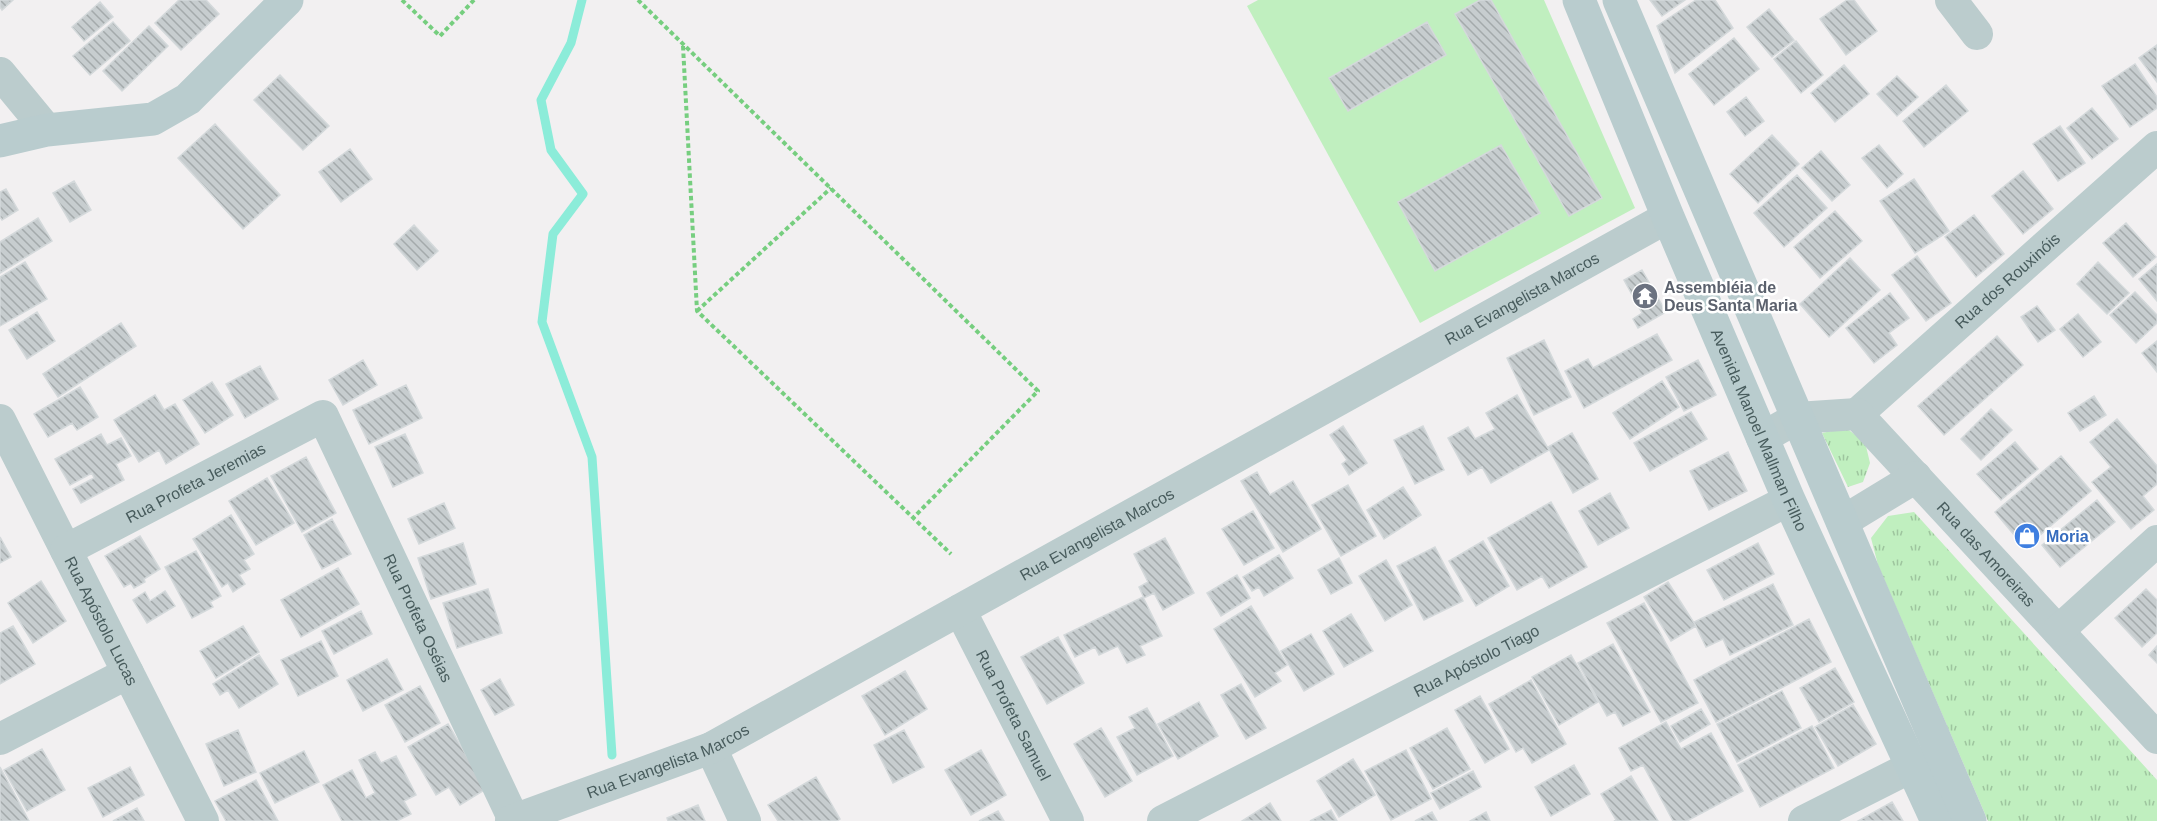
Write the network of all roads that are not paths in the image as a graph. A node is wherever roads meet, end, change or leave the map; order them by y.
1 (287, 0) edge
2 (1579, 0) edge
3 (1619, 0) edge
4 (1951, 0) edge
5 (1977, 34) dead end
6 (0, 74) edge
7 (47, 130) junction
8 (0, 141) edge
9 (2157, 147) edge
10 (1668, 218) junction
11 (1857, 414) junction
12 (323, 416) joint
13 (1797, 418) junction
14 (0, 420) edge
15 (1762, 438) junction
16 (1916, 477) junction
17 (1789, 500) junction
18 (1842, 522) junction
19 (2157, 541) edge
20 (66, 550) junction
21 (960, 610) junction
22 (2058, 631) junction
23 (128, 673) junction
24 (2157, 738) edge
25 (0, 739) edge
26 (711, 748) junction
27 (1913, 766) junction
28 (512, 820) edge
29 (203, 821) edge
30 (745, 821) edge
31 (1068, 821) edge
32 (1163, 821) edge
33 (1804, 821) edge
34 (1937, 821) edge
35 (1970, 821) edge

1 - 7 street
2 - 10 street, Avenida Manoel Mallman Filho
3 - 13 street
4 - 5 street
6 - 7 street
7 - 8 street
9 - 11 street, Rua dos Rouxinóis
10 - 15 street, Avenida Manoel Mallman Filho
10 - 21 street, Rua Evangelista Marcos
11 - 13 street
11 - 16 street, Rua das Amoreiras
12 - 20 street, Rua Profeta Jeremias
12 - 28 street, Rua Profeta Oséias
13 - 15 street
13 - 18 street
14 - 20 street, Rua Apóstolo Lucas
15 - 17 street, Avenida Manoel Mallman Filho
16 - 18 street
16 - 22 street, Rua das Amoreiras
17 - 27 street, Avenida Manoel Mallman Filho
17 - 32 street, Rua Apóstolo Tiago
18 - 35 street
19 - 22 street
20 - 23 street, Rua Apóstolo Lucas
21 - 26 street, Rua Evangelista Marcos
21 - 31 street, Rua Profeta Samuel
22 - 24 street, Rua das Amoreiras
23 - 25 street
23 - 29 street, Rua Apóstolo Lucas
26 - 28 street, Rua Evangelista Marcos
26 - 30 street
27 - 33 street
27 - 34 street, Avenida Manoel Mallman Filho

